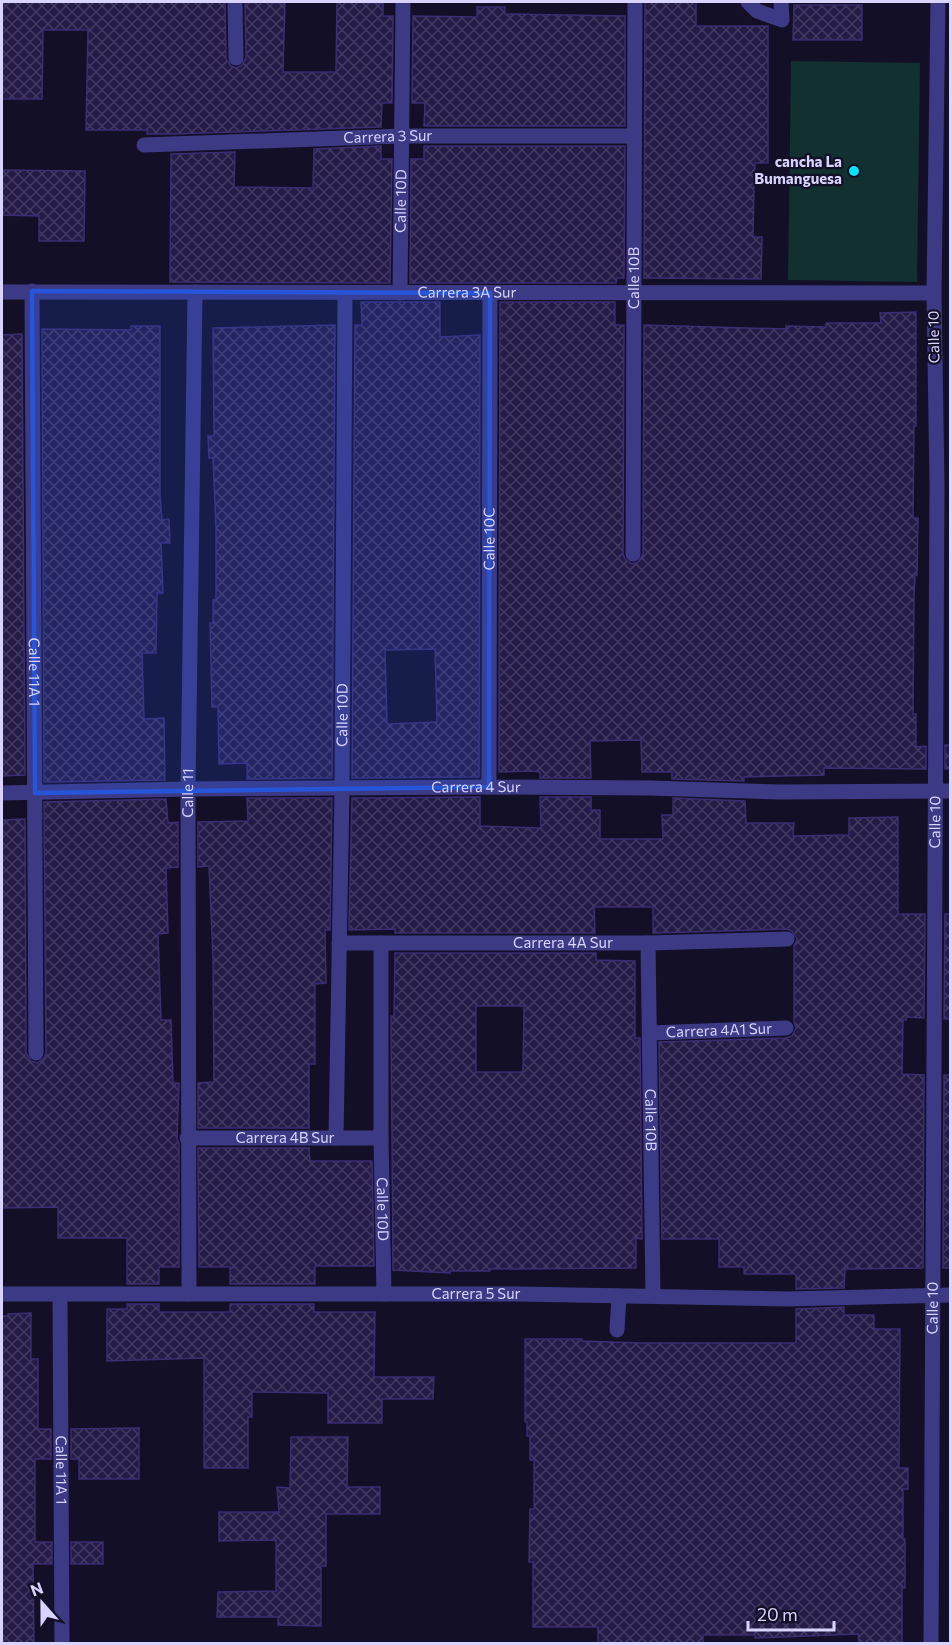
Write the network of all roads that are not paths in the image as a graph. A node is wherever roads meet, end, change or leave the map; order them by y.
1 (235, 2) edge
2 (403, 2) edge
3 (635, 2) edge
4 (748, 2) edge
5 (782, 2) edge
6 (938, 2) edge
7 (236, 58) dead end
8 (402, 136) junction
9 (633, 136) junction
10 (144, 146) dead end
11 (944, 148) edge
12 (32, 291) junction
13 (2, 292) edge
14 (195, 292) junction
15 (345, 293) junction
16 (400, 293) junction
17 (490, 293) junction
18 (634, 293) junction
19 (934, 293) junction
20 (633, 554) dead end
21 (489, 787) junction
22 (342, 788) junction
23 (188, 789) junction
24 (934, 791) junction
25 (951, 791) edge
26 (2, 793) edge
27 (35, 793) junction
28 (787, 939) dead end
29 (339, 943) junction
30 (381, 943) junction
31 (648, 943) junction
32 (786, 1028) dead end
33 (650, 1033) junction
34 (36, 1053) dead end
35 (188, 1138) junction
36 (336, 1138) junction
37 (381, 1138) junction
38 (2, 1294) edge
39 (189, 1294) junction
40 (384, 1294) junction
41 (933, 1295) junction
42 (951, 1295) edge
43 (60, 1296) junction
44 (619, 1296) junction
45 (653, 1296) junction
46 (617, 1329) dead end
47 (62, 1644) edge
48 (931, 1644) edge

1 - 7 street
2 - 8 street, Calle 10D
3 - 9 street, Calle 10B
4 - 5 street
6 - 11 street, Calle 10
8 - 9 street, Carrera 3 Sur
8 - 10 street, Carrera 3 Sur
8 - 16 street, Calle 10D
9 - 18 street, Calle 10B
11 - 19 street, Calle 10
12 - 13 street, Carrera 3A Sur
12 - 14 street, Carrera 3A Sur
12 - 27 street, Calle 11A 1
14 - 15 street, Carrera 3A Sur
14 - 23 street, Calle 11
15 - 16 street, Carrera 3A Sur
15 - 22 street, Calle 10D
16 - 17 street, Carrera 3A Sur
17 - 18 street, Carrera 3A Sur
17 - 21 street, Calle 10C
18 - 19 street, Carrera 3A Sur
18 - 20 street, Calle 10B
19 - 24 street, Calle 10
21 - 22 street, Carrera 4 Sur
21 - 24 street, Carrera 4 Sur
22 - 23 street, Carrera 4 Sur
22 - 29 street, Calle 10D
23 - 27 street, Carrera 4 Sur
23 - 35 street, Calle 11
24 - 25 street, Carrera 4 Sur
24 - 41 street, Calle 10
26 - 27 street, Carrera 4 Sur
27 - 34 street, Calle 11A 1
28 - 31 street, Carrera 4A Sur
29 - 30 street, Carrera 4A Sur
29 - 36 street, Calle 10D
30 - 31 street, Carrera 4A Sur
30 - 37 street, Calle 10D
31 - 33 street, Calle 10B
32 - 33 street, Carrera 4A1 Sur
33 - 45 street, Calle 10B
35 - 36 street, Carrera 4B Sur
35 - 39 street, Calle 11
36 - 37 street, Carrera 4B Sur
37 - 40 street, Calle 10D
38 - 43 street, Carrera 5 Sur
39 - 40 street, Carrera 5 Sur
39 - 43 street, Carrera 5 Sur
40 - 44 street, Carrera 5 Sur
41 - 42 street, Carrera 5 Sur
41 - 45 street, Carrera 5 Sur
41 - 48 street, Calle 10
43 - 47 street, Calle 11A 1
44 - 45 street, Carrera 5 Sur
44 - 46 street

